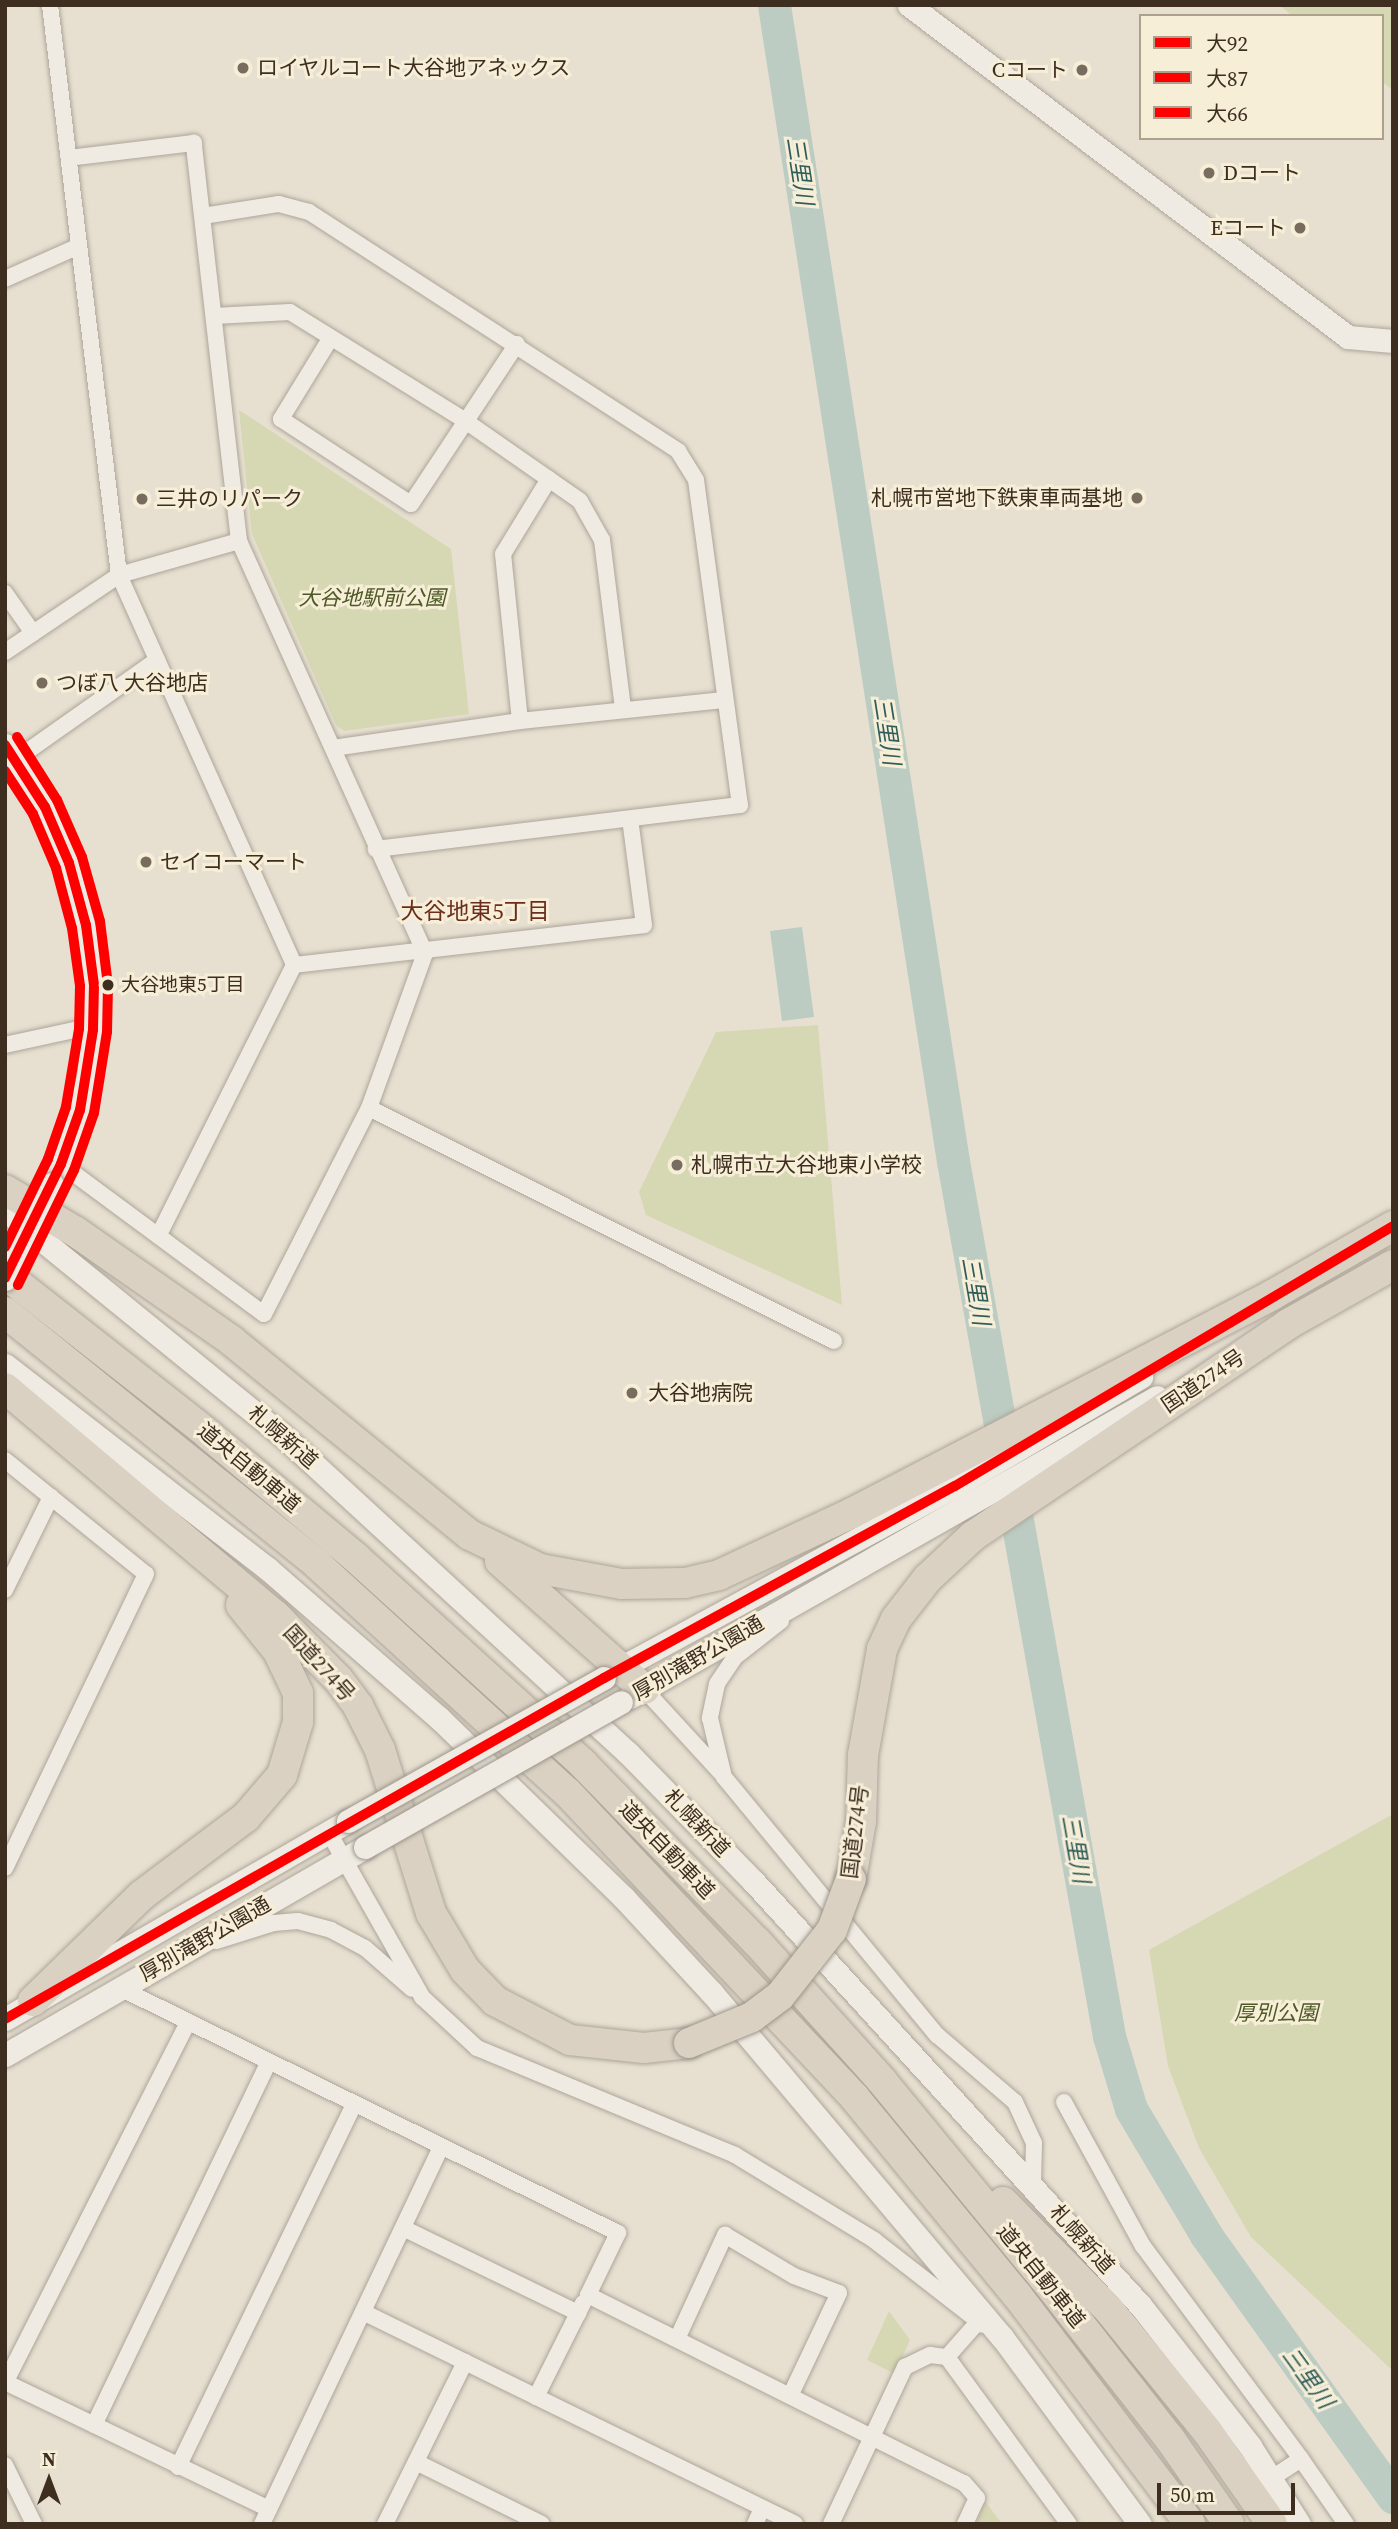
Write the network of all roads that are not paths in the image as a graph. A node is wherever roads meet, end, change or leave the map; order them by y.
1 (50, 5) edge
2 (909, 5) edge
3 (69, 158) junction
4 (203, 216) junction
5 (79, 246) junction
6 (5, 278) edge
7 (214, 316) junction
8 (330, 340) junction
9 (1393, 341) edge
10 (517, 344) junction
11 (464, 420) junction
12 (549, 479) junction
13 (239, 541) junction
14 (118, 575) junction
15 (5, 593) edge
16 (33, 633) junction
17 (5, 652) edge
18 (157, 660) junction
19 (724, 700) junction
20 (623, 709) junction
21 (520, 722) junction
22 (333, 748) junction
23 (10, 753) edge
24 (630, 818) junction
25 (376, 849) junction
26 (425, 953) junction
27 (294, 965) junction
28 (93, 1026) junction
29 (5, 1045) edge
30 (369, 1108) junction
31 (56, 1174) junction
32 (5, 1190) edge
33 (5, 1210) edge
34 (1393, 1227) edge
35 (158, 1236) junction
36 (1393, 1265) edge
37 (5, 1277) edge
38 (5, 1312) edge
39 (834, 1341) dead end
40 (5, 1365) edge
41 (5, 1388) edge
42 (1116, 1430) junction
43 (5, 1460) edge
44 (954, 1486) junction
45 (51, 1496) junction
46 (470, 1535) junction
47 (194, 1546) junction
48 (823, 1586) junction
49 (5, 1590) edge
50 (612, 1673) junction
51 (632, 1695) junction
52 (724, 1777) junction
53 (339, 1827) junction
54 (344, 1859) junction
55 (5, 1868) edge
56 (177, 1956) junction
57 (120, 1988) junction
58 (422, 1997) junction
59 (33, 2001) junction
60 (5, 2019) edge
61 (187, 2025) junction
62 (5, 2055) edge
63 (268, 2064) junction
64 (882, 2081) junction
65 (1065, 2102) dead end
66 (353, 2106) junction
67 (442, 2147) junction
68 (1033, 2184) junction
69 (403, 2228) junction
70 (588, 2295) junction
71 (363, 2312) junction
72 (578, 2313) junction
73 (978, 2322) junction
74 (1002, 2337) junction
75 (677, 2339) junction
76 (947, 2357) junction
77 (465, 2362) junction
78 (5, 2382) edge
79 (791, 2394) junction
80 (536, 2397) junction
81 (94, 2425) junction
82 (872, 2438) junction
83 (1301, 2459) junction
84 (416, 2462) junction
85 (5, 2465) edge
86 (178, 2467) junction
87 (1278, 2474) dead end
88 (762, 2508) junction
89 (266, 2517) edge
90 (34, 2524) edge
91 (385, 2524) edge
92 (542, 2524) edge
93 (755, 2524) edge
94 (795, 2524) edge
95 (831, 2524) edge
96 (965, 2524) edge
97 (1069, 2524) edge
98 (1140, 2524) edge
99 (1190, 2524) edge
100 (1228, 2524) edge
101 (1272, 2524) edge
102 (1299, 2524) edge
103 (1346, 2524) edge

1 - 3 street
2 - 9 street
3 - 4 street
3 - 5 street
4 - 7 street
4 - 10 street
5 - 6 street
5 - 14 street
7 - 8 street
7 - 13 street
8 - 11 street
8 - 11 street
10 - 11 street
10 - 19 street
11 - 12 street
12 - 20 street
12 - 21 street
13 - 14 street
13 - 22 street
14 - 16 street
14 - 18 street
15 - 16 street
16 - 17 street
18 - 23 street
18 - 27 street
19 - 20 street
19 - 24 street
20 - 21 street
21 - 22 street
22 - 25 street
23 - 28 street
24 - 25 street
24 - 26 street
25 - 26 street
26 - 27 street
26 - 30 street
27 - 35 street
28 - 29 street
28 - 31 street
30 - 35 street
30 - 39 street
31 - 35 street
31 - 37 street, bridge
32 - 46 highway, 国道274号
33 - 68 street, 札幌新道
34 - 44 highway, 国道274号
36 - 42 highway, 国道274号
37 - 64 highway, 道央自動車道
38 - 99 highway, 道央自動車道
40 - 74 street
41 - 47 highway, 国道274号
42 - 44 street, 厚別滝野公園通
42 - 47 highway, 国道274号, bridge
43 - 45 street
44 - 46 highway, 国道274号
44 - 48 street, 厚別滝野公園通
44 - 50 street, 厚別滝野公園通
45 - 49 street
45 - 55 street
46 - 50 highway
47 - 59 highway
48 - 51 street, 厚別滝野公園通
48 - 52 street
50 - 51 highway
50 - 53 street, 厚別滝野公園通, bridge
51 - 52 street
51 - 54 street, 厚別滝野公園通, bridge
52 - 68 street
53 - 54 street
53 - 59 street, 厚別滝野公園通
54 - 56 street, 厚別滝野公園通
54 - 58 street
56 - 57 street, 厚別滝野公園通
56 - 58 street
57 - 61 street
57 - 62 street, 厚別滝野公園通
58 - 73 street
59 - 60 street, 厚別滝野公園通
61 - 63 street
61 - 78 street
63 - 66 street
63 - 81 street
64 - 100 highway, 道央自動車道
64 - 101 highway
65 - 83 street
66 - 67 street
66 - 86 street
67 - 69 street
67 - 70 street
68 - 102 street, 札幌新道
69 - 71 street
69 - 72 street
70 - 72 street
70 - 75 street
71 - 77 street
71 - 89 street
72 - 80 street
73 - 74 street
73 - 76 street
74 - 98 street
75 - 79 street
75 - 79 street
76 - 82 street
76 - 97 street
77 - 80 street
77 - 84 street
78 - 81 street
79 - 82 street
80 - 88 street
81 - 86 street
82 - 95 street
82 - 96 street
83 - 87 street
83 - 103 street
84 - 91 street
84 - 92 street
85 - 90 street
86 - 89 street
88 - 93 street
88 - 94 street

